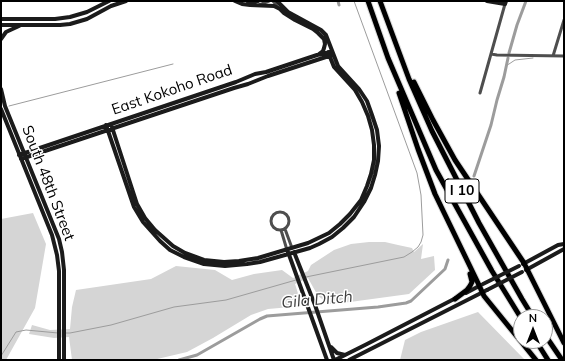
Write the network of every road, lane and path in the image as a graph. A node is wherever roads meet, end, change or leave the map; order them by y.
1 (109, 1) edge
2 (126, 1) edge
3 (235, 1) edge
4 (268, 1) edge
5 (273, 1) edge
6 (277, 1) edge
7 (281, 1) edge
8 (368, 1) edge
9 (380, 1) edge
10 (487, 1) edge
11 (505, 2) edge
12 (258, 3) edge
13 (111, 6) junction
14 (280, 9) junction
15 (288, 12) junction
16 (1, 19) edge
17 (55, 19) junction
18 (564, 20) edge
19 (1, 25) edge
20 (20, 25) junction
21 (55, 25) junction
22 (1, 39) edge
23 (331, 53) junction
24 (491, 54) junction
25 (317, 55) junction
26 (553, 56) junction
27 (564, 56) edge
28 (388, 58) junction
29 (402, 60) junction
30 (265, 75) junction
31 (1, 89) edge
32 (480, 93) dead end
33 (202, 96) junction
34 (1, 109) edge
35 (109, 127) junction
36 (25, 155) junction
37 (20, 157) junction
38 (357, 208) junction
39 (285, 229) junction
40 (280, 230) junction
41 (564, 244) edge
42 (564, 249) edge
43 (293, 250) junction
44 (304, 250) junction
45 (288, 252) junction
46 (465, 258) junction
47 (521, 264) junction
48 (527, 269) junction
49 (302, 275) junction
50 (481, 285) junction
51 (485, 291) junction
52 (455, 299) junction
53 (515, 309) edge
54 (529, 309) edge
55 (564, 343) edge
56 (329, 346) junction
57 (553, 347) edge
58 (541, 349) edge
59 (346, 355) junction
60 (59, 360) edge
61 (64, 360) edge
62 (327, 360) edge
63 (334, 360) edge
64 (349, 360) edge
65 (536, 360) edge
66 (548, 360) edge
67 (562, 360) edge

1 - 13 street
1 - 17 street
2 - 13 street
3 - 12 street
4 - 12 street
5 - 14 street
6 - 15 street
7 - 15 street
8 - 28 highway, I 10
9 - 29 highway, I 10
10 - 11 street
11 - 24 street
12 - 14 street
13 - 21 street
14 - 25 street
15 - 23 street
16 - 17 street
17 - 21 street
18 - 26 street
19 - 20 street
20 - 21 street
20 - 22 street
23 - 25 street, East Kokoho Road
23 - 30 street, East Kokoho Road
23 - 38 street
24 - 26 street
24 - 32 street
25 - 30 street, East Kokoho Road
26 - 27 street
28 - 46 highway
28 - 53 highway, I 10
29 - 47 highway
29 - 54 highway, I 10
30 - 33 street, East Kokoho Road
30 - 33 street, East Kokoho Road
31 - 36 street, South 48th Street
33 - 35 street, East Kokoho Road
34 - 37 street, South 48th Street
35 - 36 street, East Kokoho Road
35 - 45 street
36 - 37 street, East Kokoho Road
36 - 61 street, South 48th Street
37 - 60 street, South 48th Street
38 - 43 street
38 - 44 street
39 - 40 street
39 - 40 street
39 - 43 street
40 - 45 street
41 - 47 street
42 - 48 street
43 - 44 street
43 - 45 street
43 - 49 street
44 - 49 street
45 - 62 street
46 - 50 highway
46 - 52 highway
47 - 48 highway
47 - 50 street, bridge
48 - 51 street, bridge
48 - 55 highway
49 - 56 street
50 - 51 highway
50 - 52 street
51 - 64 street
51 - 65 highway
52 - 59 street
56 - 59 street
56 - 63 street
57 - 67 highway
58 - 66 highway
59 - 63 street

